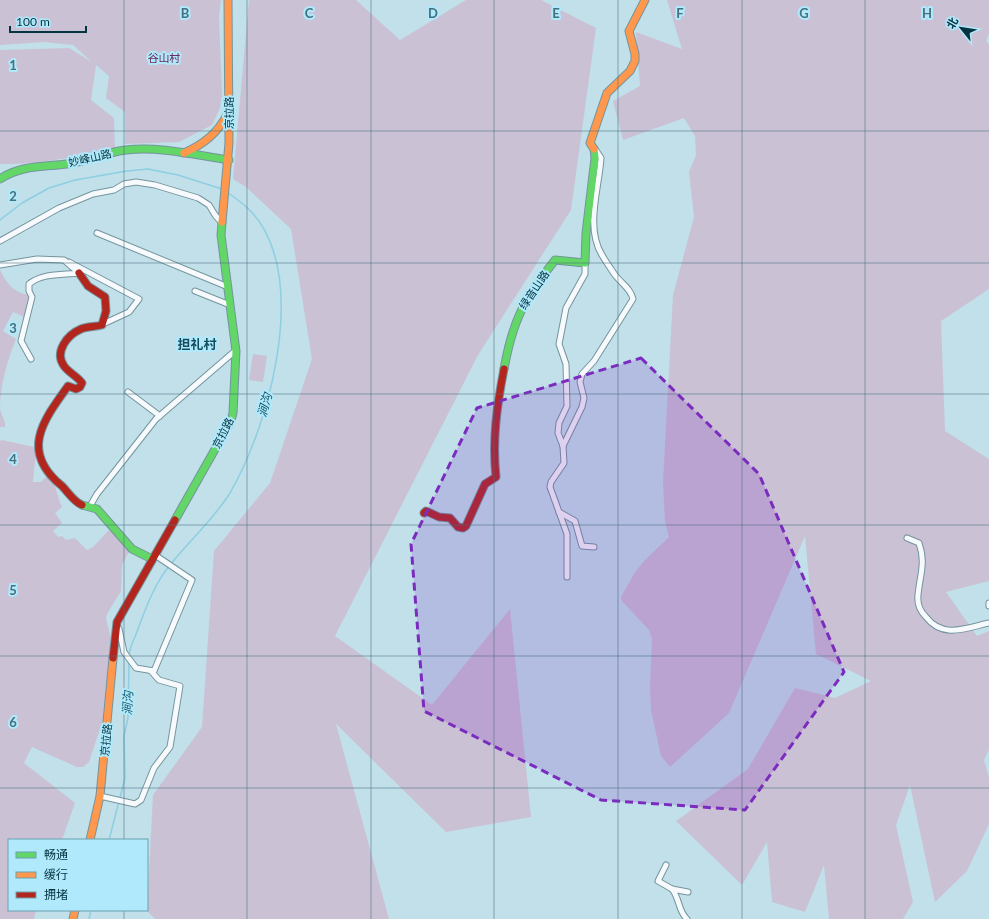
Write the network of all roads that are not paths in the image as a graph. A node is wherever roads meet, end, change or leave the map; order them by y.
1 (228, 0) edge
2 (645, 0) edge
3 (229, 109) junction
4 (594, 148) junction
5 (184, 154) junction
6 (229, 163) junction
7 (0, 180) edge
8 (221, 222) junction
9 (97, 233) dead end
10 (0, 240) edge
11 (64, 260) junction
12 (585, 263) junction
13 (0, 265) edge
14 (79, 273) junction
15 (228, 287) junction
16 (195, 291) dead end
17 (230, 305) junction
18 (102, 325) junction
19 (236, 350) junction
20 (31, 359) dead end
21 (128, 392) dead end
22 (160, 416) junction
23 (564, 446) junction
24 (90, 506) junction
25 (559, 512) junction
26 (424, 513) dead end
27 (907, 538) dead end
28 (594, 547) dead end
29 (153, 557) junction
30 (567, 577) dead end
31 (989, 602) edge
32 (989, 606) edge
33 (117, 622) junction
34 (989, 624) edge
35 (150, 670) junction
36 (100, 796) junction
37 (90, 839) edge
38 (666, 865) dead end
39 (672, 890) junction
40 (688, 892) dead end
41 (687, 919) edge

1 - 3 main road, 京拉路
2 - 4 main road
3 - 5 main road
3 - 6 main road, 京拉路
4 - 12 main road
4 - 23 street
5 - 6 main road, 妙峰山路
5 - 7 main road, 妙峰山路
6 - 8 main road, 京拉路
8 - 10 street
8 - 15 main road, 京拉路
9 - 15 street
11 - 13 street
11 - 14 street
11 - 18 street
12 - 23 street
12 - 26 main road, 绿音山路
14 - 18 main road
14 - 20 street
15 - 17 main road, 京拉路
16 - 17 street
17 - 19 main road, 京拉路
18 - 24 main road
19 - 22 street
19 - 29 main road, 京拉路
21 - 22 street
22 - 24 street
23 - 25 street
24 - 29 main road
25 - 28 street
25 - 30 street
27 - 34 street
29 - 33 main road, 京拉路
29 - 35 street
31 - 32 street
33 - 35 street
33 - 36 main road, 京拉路
35 - 36 street
36 - 37 main road, 京拉路
38 - 39 street
39 - 40 street
39 - 41 street

